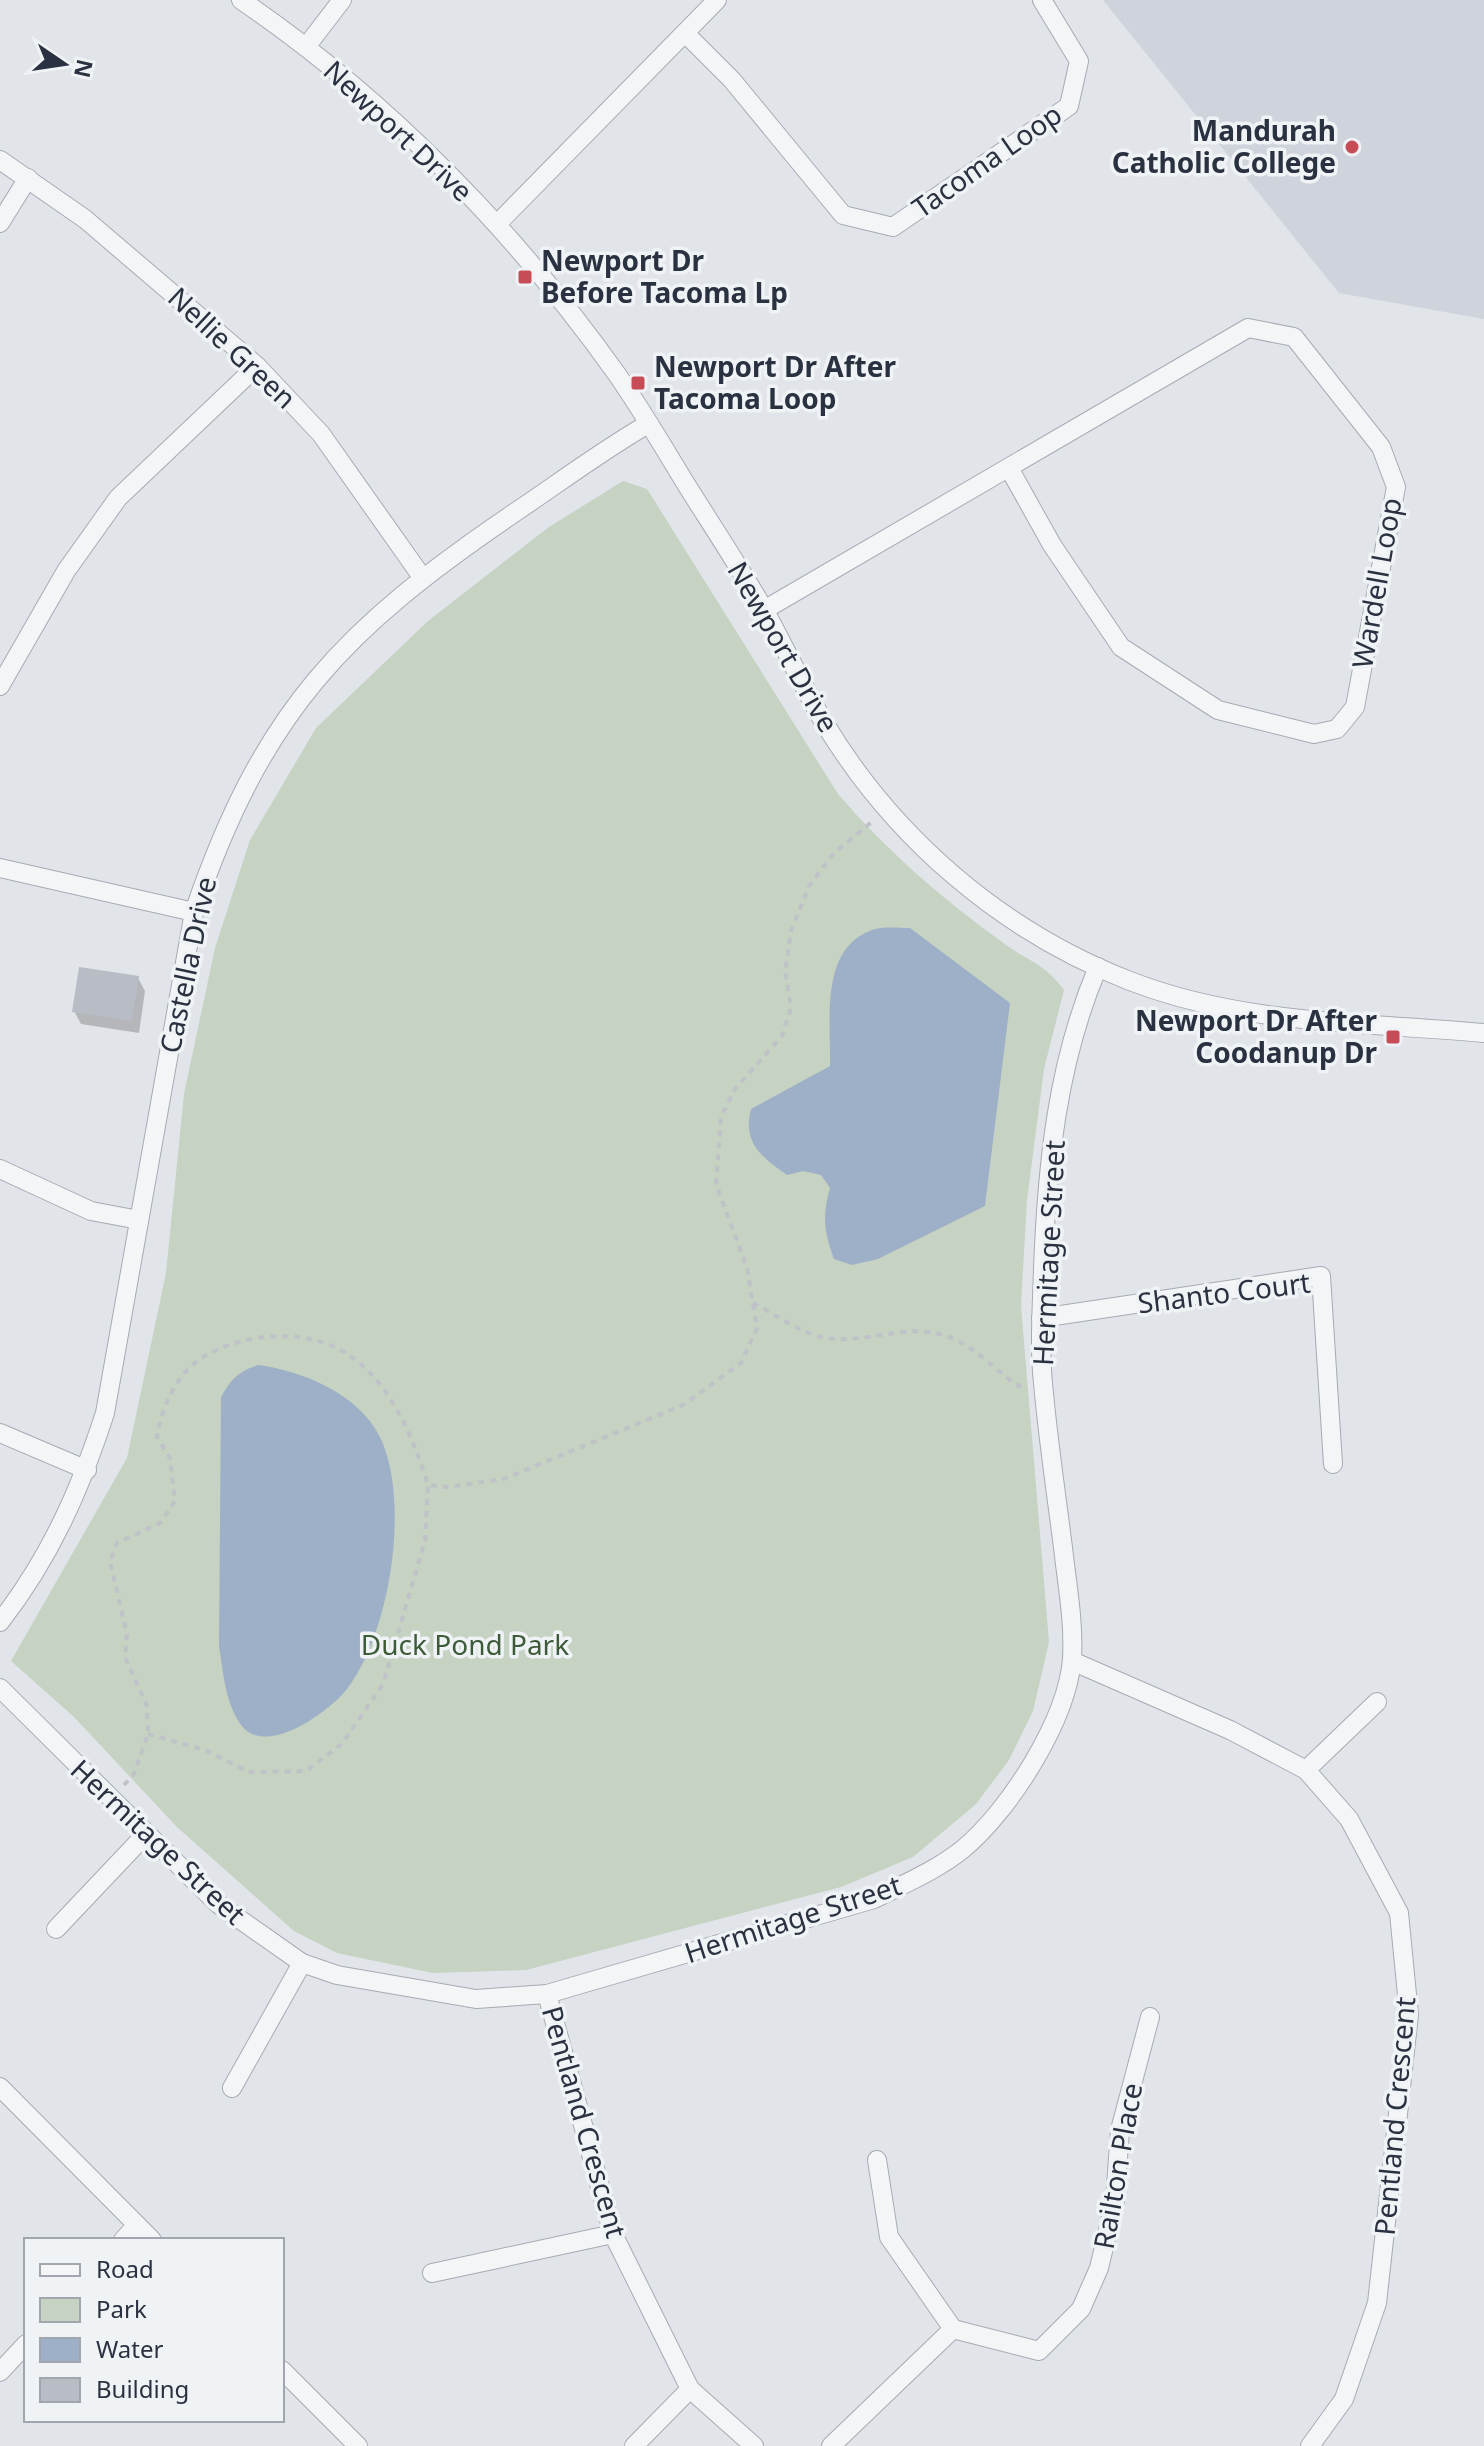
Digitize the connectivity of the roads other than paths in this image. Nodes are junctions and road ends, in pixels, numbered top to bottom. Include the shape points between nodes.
1 (241, 0) edge
2 (342, 0) edge
3 (717, 0) edge
4 (1042, 0) edge
5 (685, 33) junction
6 (306, 47) junction
7 (0, 160) edge
8 (28, 178) junction
9 (0, 223) edge
10 (497, 224) junction
11 (257, 366) junction
12 (648, 424) junction
13 (1009, 468) junction
14 (422, 577) junction
15 (764, 610) junction
16 (0, 686) edge
17 (0, 868) edge
18 (194, 912) junction
19 (1098, 967) junction
20 (1484, 1033) edge
21 (0, 1169) edge
22 (139, 1220) junction
23 (1041, 1318) junction
24 (0, 1433) edge
25 (1333, 1464) dead end
26 (87, 1470) junction
27 (0, 1622) edge
28 (1072, 1661) junction
29 (0, 1688) edge
30 (1377, 1702) dead end
31 (1306, 1770) junction
32 (146, 1834) junction
33 (56, 1929) dead end
34 (302, 1963) junction
35 (547, 1994) junction
36 (1150, 2017) dead end
37 (0, 2087) edge
38 (232, 2088) dead end
39 (877, 2160) dead end
40 (137, 2225) junction
41 (613, 2234) junction
42 (125, 2238) edge
43 (150, 2238) edge
44 (432, 2273) dead end
45 (953, 2329) junction
46 (24, 2346) edge
47 (1, 2370) edge
48 (284, 2372) edge
49 (690, 2389) junction
50 (358, 2446) edge
51 (634, 2446) edge
52 (754, 2446) edge
53 (831, 2446) edge
54 (1310, 2446) edge

1 - 6 street, Newport Drive
2 - 6 street
3 - 5 street
4 - 5 street, Tacoma Loop via 1079,61 1069,106 893,227 843,215 732,80
5 - 10 street
6 - 10 street, Newport Drive via 352,84
7 - 8 street, Nellie Green
8 - 9 street
8 - 11 street, Nellie Green via 85,219
10 - 12 street, Newport Drive via 588,335
11 - 14 street, Nellie Green via 321,434
11 - 16 street via 118,498 66,571
12 - 14 street, Castella Drive
12 - 15 street, Newport Drive
13 - 13 street, Wardell Loop via 1248,328 1294,337 1381,447 1396,487 1355,707 1337,729 1314,734 1218,710 1121,647 1052,545
13 - 15 street, Wardell Loop
14 - 18 street, Castella Drive via 359,631 289,713 236,804
15 - 19 street, Newport Drive via 822,719 896,820 998,911
17 - 18 street
18 - 22 street, Castella Drive
19 - 20 street, Newport Drive via 1160,992 1251,1014
19 - 23 street, Hermitage Street via 1076,1019 1058,1105 1046,1200
21 - 22 street via 91,1211
22 - 26 street, Castella Drive via 105,1413
23 - 25 street, Shanto Court via 1321,1276
23 - 28 street, Hermitage Street via 1042,1380
24 - 26 street
26 - 27 street, Castella Drive via 54,1543
28 - 31 street, Pentland Crescent via 1230,1730
28 - 35 street, Hermitage Street via 1059,1709 1028,1776 964,1848 919,1877 874,1899
29 - 32 street, Hermitage Street
30 - 31 street
31 - 54 street, Pentland Crescent via 1349,1819 1399,1913 1409,2015 1377,2303 1344,2399
32 - 33 street
32 - 34 street, Hermitage Street via 218,1904
34 - 35 street, Hermitage Street via 337,1975 464,1997
34 - 38 street
35 - 41 street, Pentland Crescent
36 - 45 street, Railton Place via 1120,2130 1108,2238 1081,2309 1039,2351
37 - 40 street
39 - 45 street via 889,2237
40 - 42 street
40 - 43 street
41 - 44 street
41 - 49 street, Pentland Crescent
45 - 53 street
46 - 47 street
48 - 50 street
49 - 51 street
49 - 52 street, Pentland Crescent

